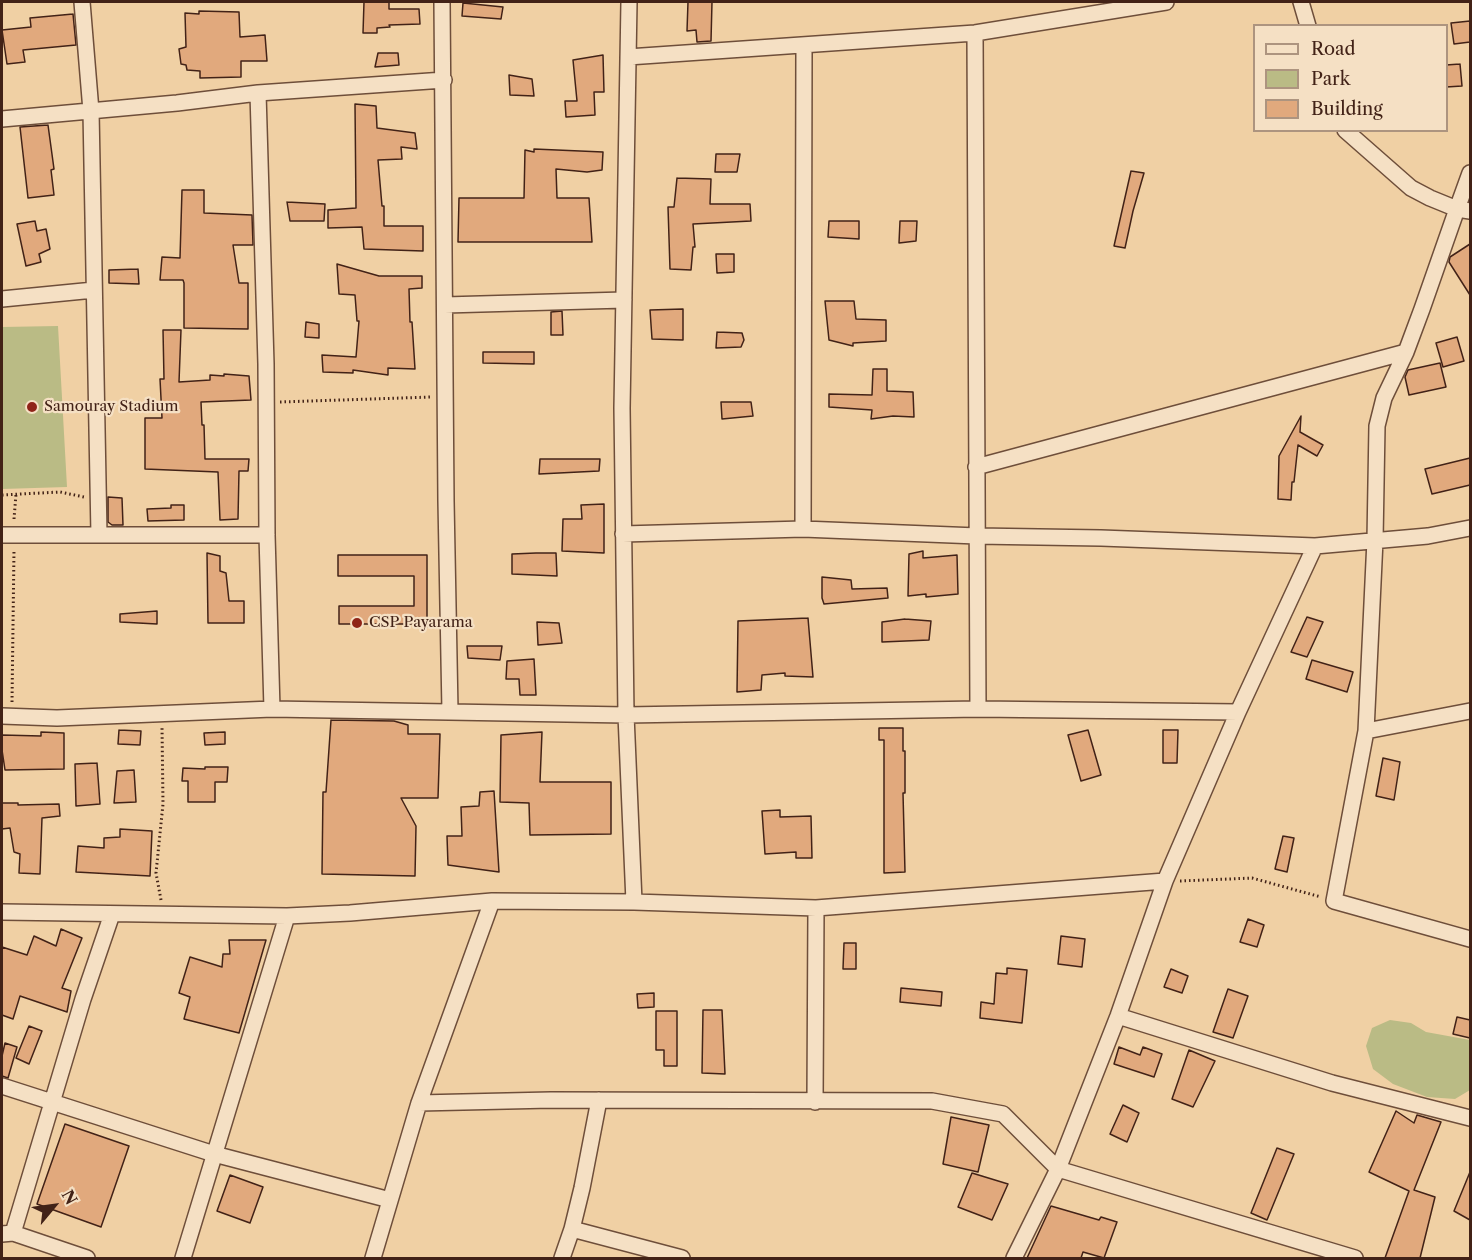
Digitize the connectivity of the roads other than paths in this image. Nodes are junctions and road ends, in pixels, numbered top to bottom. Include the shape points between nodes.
1 (82, 2) edge
2 (442, 2) edge
3 (628, 2) edge
4 (1166, 2) edge
5 (1301, 2) edge
6 (1307, 24) edge
7 (975, 33) junction
8 (804, 45) junction
9 (628, 57) junction
10 (444, 80) junction
11 (258, 93) junction
12 (91, 111) junction
13 (2, 119) edge
14 (1347, 132) edge
15 (1470, 173) edge
16 (1464, 210) edge
17 (94, 290) junction
18 (2, 299) edge
19 (624, 300) junction
20 (445, 305) junction
21 (1406, 352) junction
22 (976, 467) junction
23 (1470, 528) edge
24 (803, 529) junction
25 (623, 534) junction
26 (8, 535) edge
27 (267, 535) junction
28 (99, 536) junction
29 (976, 536) junction
30 (1375, 540) junction
31 (1315, 546) junction
32 (272, 709) junction
33 (978, 709) junction
34 (450, 711) junction
35 (1470, 711) edge
36 (1238, 712) junction
37 (626, 715) junction
38 (6, 716) edge
39 (1366, 731) junction
40 (1165, 881) junction
41 (492, 901) junction
42 (634, 902) junction
43 (816, 908) junction
44 (2, 912) edge
45 (112, 914) junction
46 (287, 916) junction
47 (1470, 939) edge
48 (1118, 1016) junction
49 (2, 1086) edge
50 (599, 1100) junction
51 (815, 1102) junction
52 (54, 1103) junction
53 (419, 1103) junction
54 (1470, 1118) edge
55 (214, 1154) junction
56 (1058, 1169) junction
57 (390, 1200) junction
58 (572, 1229) junction
59 (7, 1233) edge
60 (87, 1258) edge
61 (183, 1258) edge
62 (373, 1258) edge
63 (562, 1258) edge
64 (682, 1258) edge
65 (1014, 1258) edge
66 (1355, 1258) edge

1 - 12 street
2 - 10 street
3 - 9 street
4 - 7 street
5 - 6 street
7 - 8 street
7 - 22 street
8 - 9 street
8 - 24 street
9 - 19 street
10 - 11 street
10 - 20 street
11 - 12 street
11 - 27 street
12 - 13 street
12 - 17 street
14 - 16 street via 1412,188
15 - 16 street
16 - 21 street
17 - 18 street
17 - 28 street
19 - 20 street
19 - 25 street
20 - 34 street
21 - 22 street
21 - 30 street via 1384,398 1377,426
22 - 29 street
23 - 30 street
24 - 25 street
24 - 29 street
25 - 37 street
26 - 28 street
27 - 28 street
27 - 32 street
29 - 31 street
29 - 33 street
30 - 31 street
30 - 39 street
31 - 36 street
32 - 34 street
32 - 38 street via 57,718
33 - 36 street
33 - 37 street
34 - 37 street
35 - 39 street
36 - 40 street
37 - 42 street
39 - 47 street via 1334,901
40 - 43 street
40 - 48 street
41 - 42 street
41 - 46 street
41 - 53 street
42 - 43 street
43 - 51 street
44 - 45 street
45 - 46 street
45 - 52 street
46 - 55 street
48 - 54 street via 1332,1083
48 - 56 street
49 - 52 street
50 - 51 street
50 - 53 street
50 - 58 street
51 - 56 street via 932,1101 1003,1114
52 - 55 street
52 - 59 street
53 - 57 street
55 - 57 street
55 - 61 street
56 - 65 street
56 - 66 street
57 - 62 street
58 - 63 street
58 - 64 street
59 - 60 street

